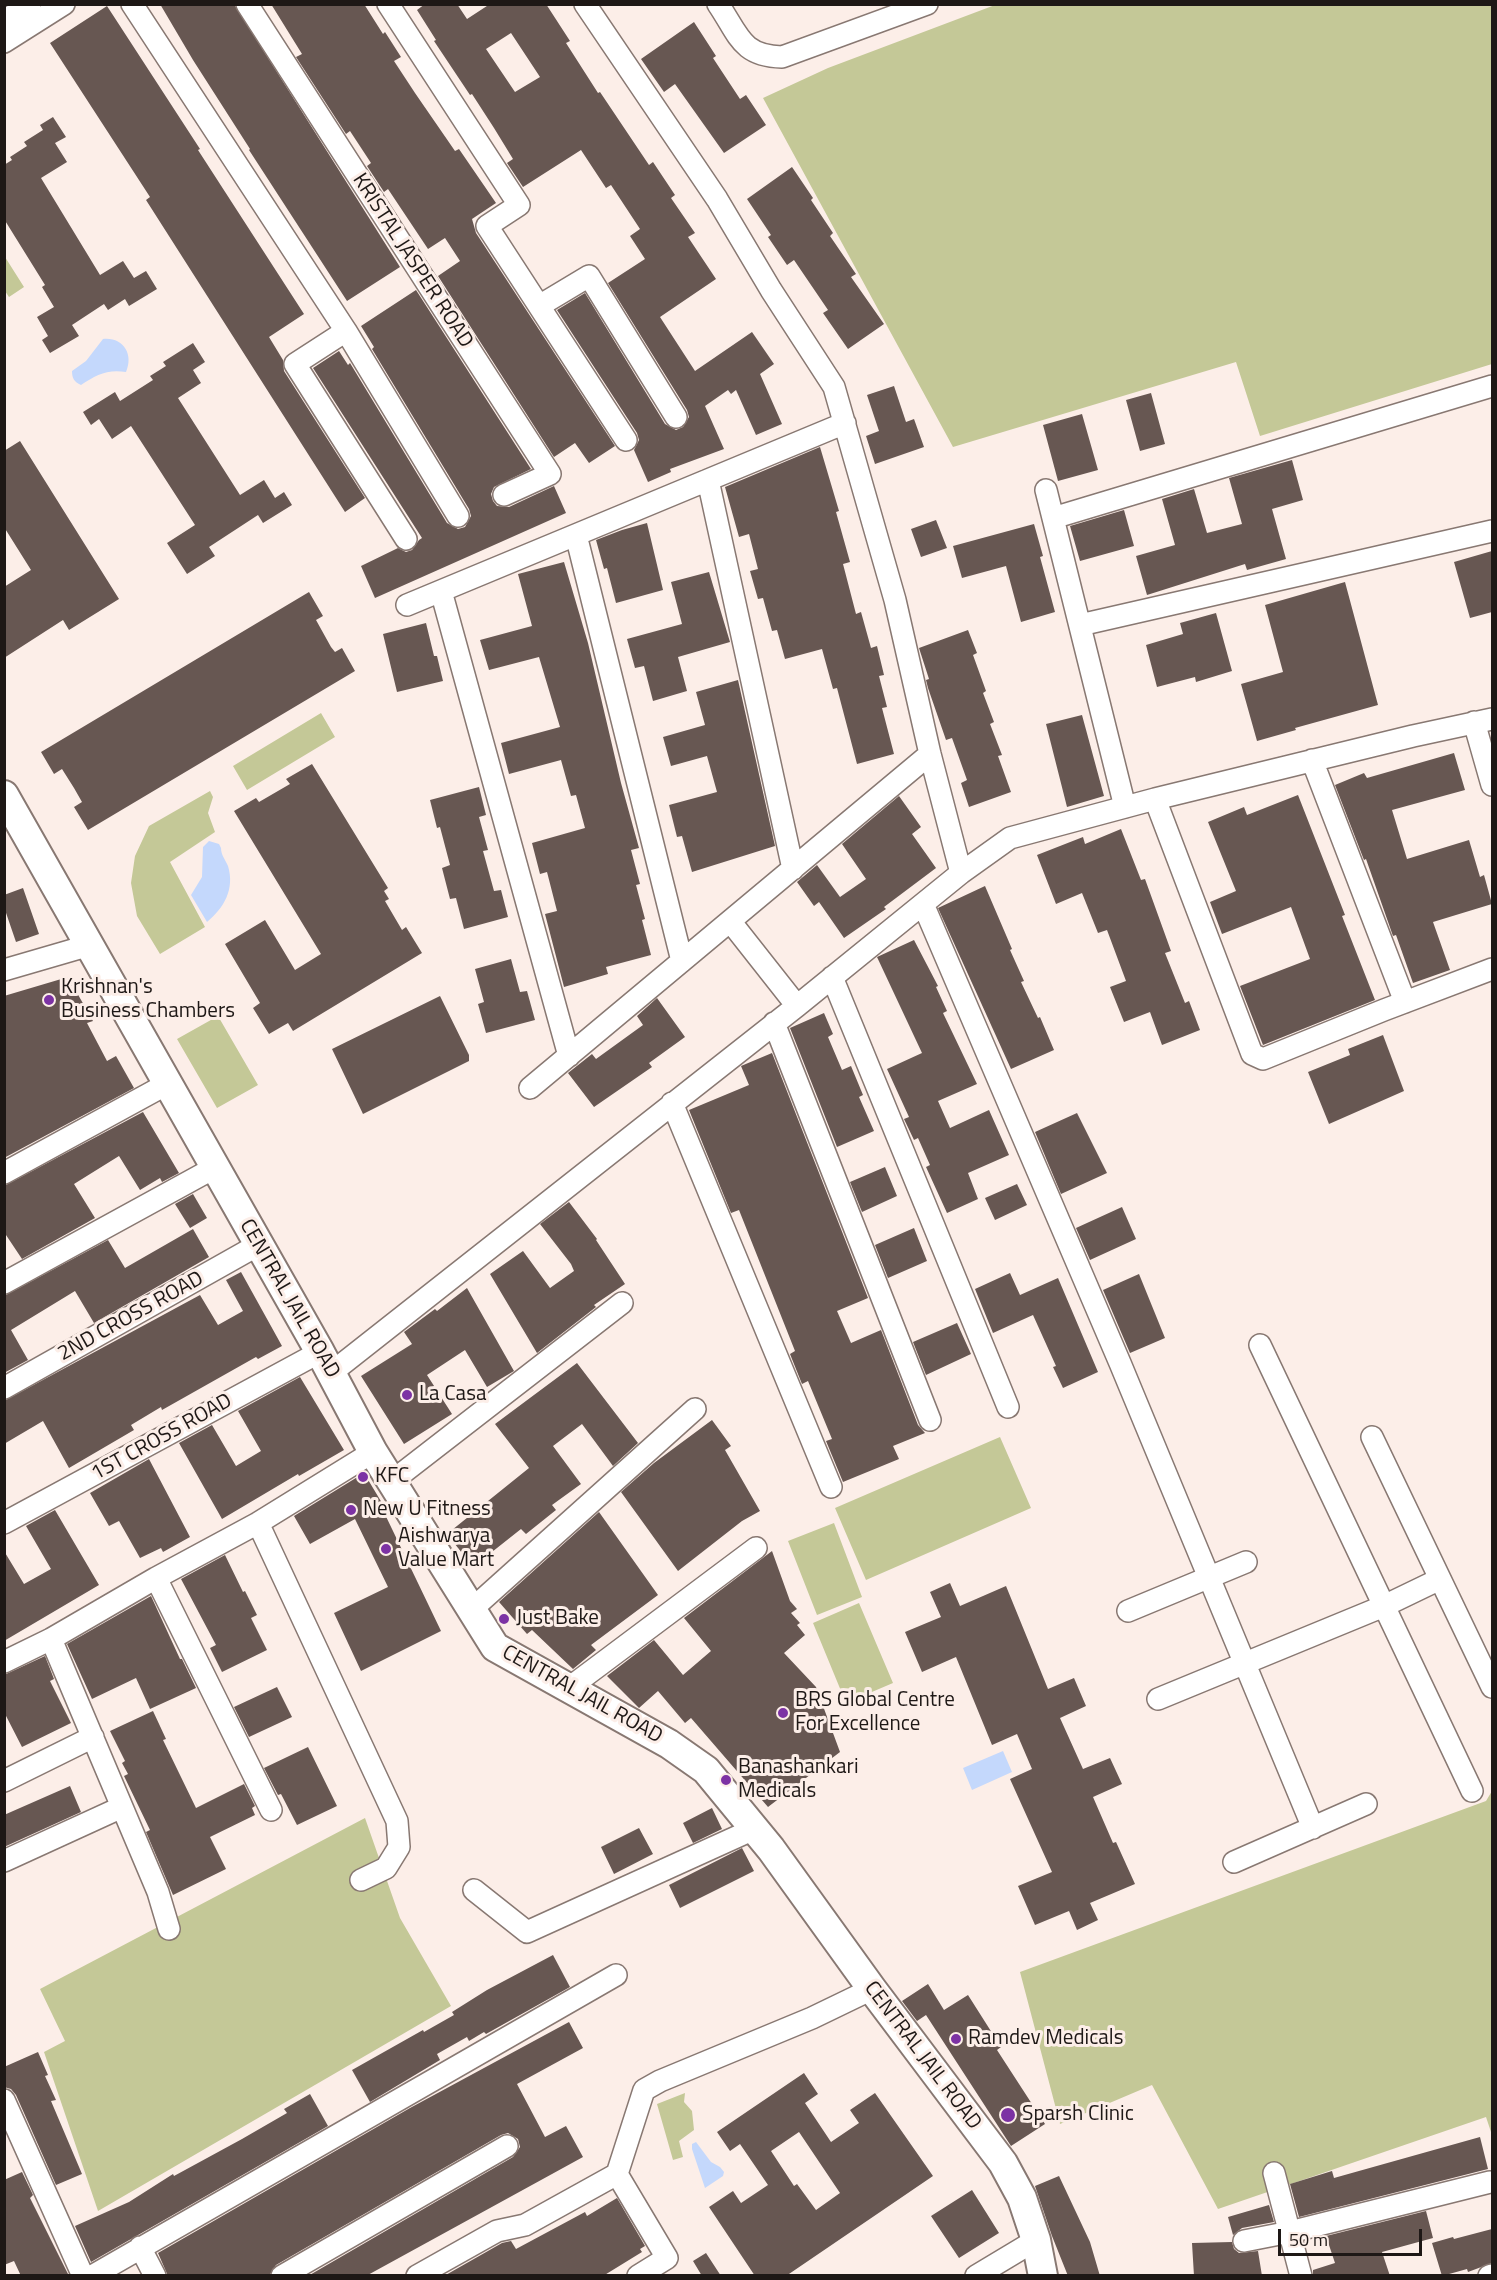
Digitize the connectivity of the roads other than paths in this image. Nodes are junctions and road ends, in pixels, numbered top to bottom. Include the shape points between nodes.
1 (30, 4) edge
2 (64, 4) edge
3 (132, 4) edge
4 (247, 4) edge
5 (388, 4) edge
6 (585, 4) edge
7 (718, 4) edge
8 (927, 4) edge
9 (4, 21) edge
10 (4, 42) edge
11 (539, 306) junction
12 (346, 331) junction
13 (1492, 386) edge
14 (676, 417) dead end
15 (845, 423) junction
16 (626, 440) dead end
17 (708, 480) junction
18 (1046, 490) dead end
19 (504, 495) dead end
20 (458, 516) dead end
21 (1053, 518) junction
22 (1492, 531) edge
23 (576, 535) junction
24 (406, 540) dead end
25 (441, 591) junction
26 (406, 606) dead end
27 (1080, 625) junction
28 (1483, 721) edge
29 (930, 754) junction
30 (1312, 760) junction
31 (1492, 784) edge
32 (4, 795) edge
33 (1155, 799) junction
34 (1125, 807) junction
35 (793, 869) junction
36 (961, 873) junction
37 (923, 904) junction
38 (730, 921) junction
39 (90, 945) junction
40 (682, 961) junction
41 (1492, 969) edge
42 (4, 970) edge
43 (832, 977) junction
44 (1405, 1002) junction
45 (797, 1006) junction
46 (774, 1023) junction
47 (569, 1056) junction
48 (167, 1084) junction
49 (530, 1088) dead end
50 (672, 1103) junction
51 (214, 1168) junction
52 (4, 1173) edge
53 (258, 1245) junction
54 (4, 1283) edge
55 (622, 1303) dead end
56 (1260, 1345) dead end
57 (325, 1362) junction
58 (4, 1388) edge
59 (1008, 1407) dead end
60 (694, 1409) dead end
61 (930, 1420) dead end
62 (1372, 1437) dead end
63 (373, 1452) junction
64 (391, 1482) junction
65 (831, 1487) dead end
66 (258, 1522) junction
67 (4, 1523) edge
68 (756, 1548) dead end
69 (1246, 1562) dead end
70 (1209, 1576) junction
71 (156, 1578) junction
72 (1440, 1579) junction
73 (1384, 1606) junction
74 (471, 1610) junction
75 (1128, 1611) dead end
76 (51, 1639) junction
77 (4, 1662) edge
78 (1245, 1663) junction
79 (1492, 1687) edge
80 (569, 1689) junction
81 (1158, 1700) dead end
82 (93, 1737) junction
83 (4, 1781) edge
84 (1472, 1791) dead end
85 (1366, 1804) dead end
86 (122, 1807) junction
87 (271, 1810) dead end
88 (754, 1828) junction
89 (1313, 1828) junction
90 (4, 1862) edge
91 (1234, 1862) dead end
92 (361, 1880) dead end
93 (474, 1890) dead end
94 (169, 1929) dead end
95 (615, 1975) dead end
96 (872, 1989) junction
97 (4, 2100) edge
98 (507, 2146) dead end
99 (1274, 2173) dead end
100 (617, 2174) junction
101 (1490, 2182) dead end
102 (1290, 2232) junction
103 (1036, 2240) junction
104 (1244, 2241) dead end
105 (140, 2247) junction
106 (83, 2276) edge
107 (92, 2276) edge
108 (155, 2276) edge
109 (282, 2276) edge
110 (417, 2276) edge
111 (638, 2276) edge
112 (976, 2276) edge
113 (1043, 2276) edge
114 (1301, 2276) edge

1 - 9 street
2 - 10 street
3 - 12 street
4 - 19 street, KRISTAL JASPER ROAD via 550,474
5 - 11 street via 519,205 487,226
6 - 15 street via 717,199 834,387
7 - 8 street via 747,49 764,56 782,57
11 - 14 street via 589,276
11 - 16 street
12 - 20 street
12 - 24 street via 295,364
13 - 21 street
15 - 17 street
15 - 29 street via 895,600
17 - 23 street
17 - 35 street
18 - 21 street
21 - 27 street
22 - 27 street
23 - 25 street
23 - 40 street
25 - 26 street
25 - 47 street
27 - 34 street
28 - 30 street, 1ST CROSS ROAD
28 - 31 street
29 - 35 street
29 - 36 street
30 - 33 street, 1ST CROSS ROAD
30 - 44 street
32 - 39 main road, CENTRAL JAIL ROAD
33 - 34 street, 1ST CROSS ROAD
33 - 44 street via 1252,1054 1263,1059
34 - 36 street, 1ST CROSS ROAD via 1010,838
35 - 38 street
36 - 37 street, 1ST CROSS ROAD
37 - 43 street, 1ST CROSS ROAD
37 - 70 street
38 - 40 street
38 - 45 street
39 - 42 street
39 - 48 main road, CENTRAL JAIL ROAD
40 - 47 street
41 - 44 street
43 - 45 street, 1ST CROSS ROAD
43 - 59 street
45 - 46 street, 1ST CROSS ROAD
46 - 50 street, 1ST CROSS ROAD
46 - 61 street
47 - 49 street
48 - 51 main road, CENTRAL JAIL ROAD
48 - 52 street
50 - 57 street, 1ST CROSS ROAD
50 - 65 street
51 - 53 main road, CENTRAL JAIL ROAD
51 - 54 street
53 - 57 main road, CENTRAL JAIL ROAD
53 - 58 street, 2ND CROSS ROAD
55 - 64 street
56 - 73 street
57 - 63 main road, CENTRAL JAIL ROAD
57 - 67 street, 1ST CROSS ROAD
60 - 74 street
62 - 72 street
63 - 64 main road, CENTRAL JAIL ROAD
63 - 66 street
64 - 74 main road, CENTRAL JAIL ROAD
66 - 71 street
66 - 92 street via 397,1821 399,1847 386,1868
68 - 80 street
69 - 70 street
70 - 75 street
70 - 78 street
71 - 76 street
71 - 87 street
72 - 73 street
72 - 79 street
73 - 78 street
73 - 84 street
74 - 80 main road, CENTRAL JAIL ROAD via 495,1647
76 - 77 street
76 - 82 street
78 - 81 street
78 - 89 street
80 - 88 main road, CENTRAL JAIL ROAD via 669,1744 706,1770
82 - 83 street
82 - 86 street
85 - 89 street
86 - 90 street
86 - 94 street via 158,1892
88 - 93 street via 527,1932
88 - 96 main road, CENTRAL JAIL ROAD
89 - 91 street
95 - 105 street
96 - 100 street via 644,2090
96 - 103 main road, CENTRAL JAIL ROAD via 1003,2163 1022,2198
97 - 106 street
98 - 109 street
99 - 102 street
100 - 110 street via 525,2225 496,2231
100 - 111 street via 667,2258
101 - 102 street
102 - 104 street
102 - 114 street
103 - 112 street
103 - 113 main road, CENTRAL JAIL ROAD
105 - 107 street
105 - 108 street

